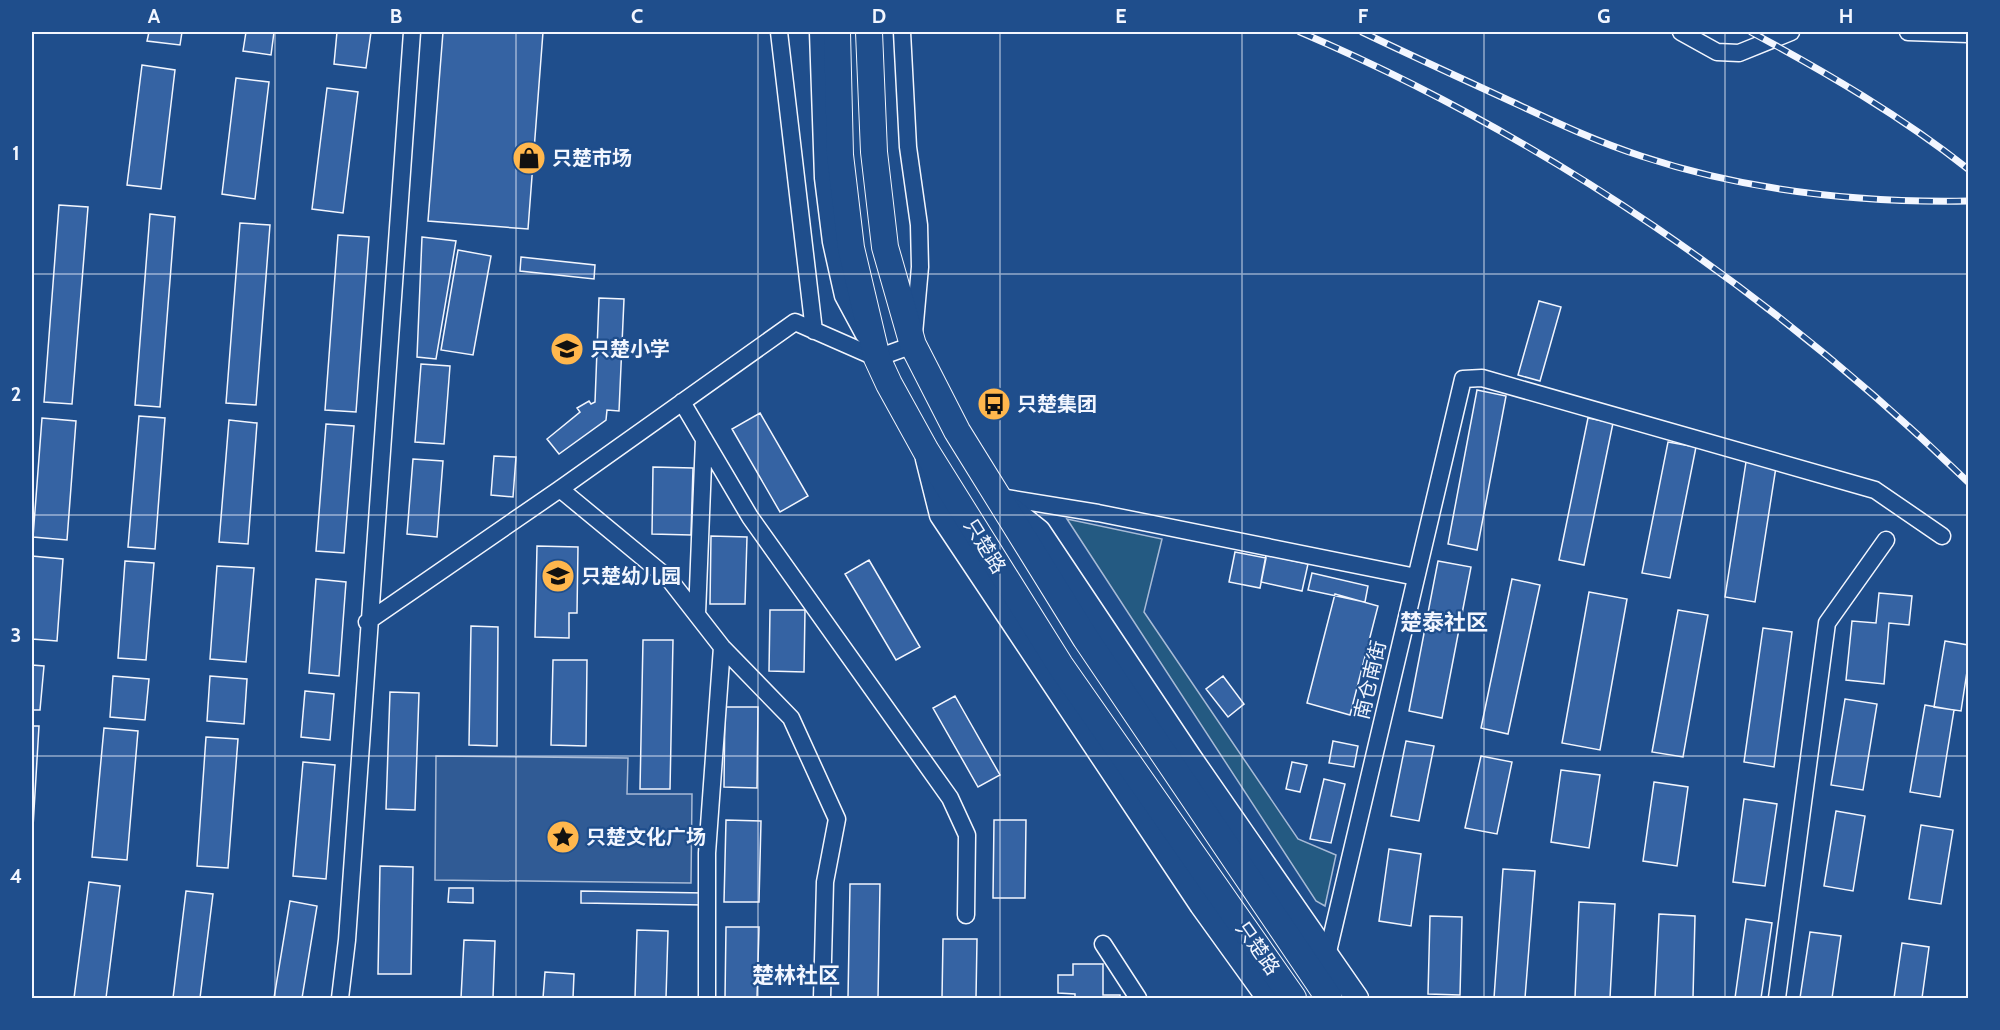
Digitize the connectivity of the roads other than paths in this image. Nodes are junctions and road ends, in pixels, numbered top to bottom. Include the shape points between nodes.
1 (412, 32) edge
2 (779, 32) edge
3 (818, 32) edge
4 (837, 32) edge
5 (869, 32) edge
6 (902, 32) edge
7 (1682, 32) edge
8 (1791, 32) edge
9 (1908, 32) edge
10 (1968, 34) edge
11 (814, 331) junction
12 (913, 345) junction
13 (877, 358) junction
14 (682, 402) junction
15 (704, 439) junction
16 (926, 451) junction
17 (560, 489) junction
18 (996, 496) junction
19 (1942, 536) dead end
20 (1886, 540) dead end
21 (1416, 577) junction
22 (697, 614) junction
23 (367, 622) junction
24 (722, 647) junction
25 (966, 915) dead end
26 (1102, 944) dead end
27 (1327, 956) junction
28 (340, 999) edge
29 (707, 999) edge
30 (822, 999) edge
31 (1138, 999) edge
32 (1268, 999) edge
33 (1293, 999) edge
34 (1329, 999) edge
35 (1357, 999) edge
36 (1777, 999) edge

1 - 23 street
2 - 11 street
3 - 13 street via 823,178 831,242 843,296
4 - 13 highway, 只楚路 via 840,155 850,237
5 - 12 highway, 只楚路 via 874,152 885,247
6 - 12 street via 908,147 919,225 920,267
7 - 8 street via 1717,52 1739,53
9 - 10 street
11 - 13 street
11 - 14 street via 795,322
12 - 13 street
12 - 18 highway, 只楚路
13 - 16 highway, 只楚路
14 - 15 street
14 - 17 street
15 - 22 street
15 - 25 street via 750,517 950,798 967,836
16 - 32 main road via 941,515 1194,895
16 - 33 highway, 只楚路 via 1060,665
17 - 22 street via 669,579
17 - 23 street
18 - 21 street
18 - 27 main road via 1039,531
18 - 34 highway, 只楚路 via 1086,639
19 - 21 street, 南仓南街 via 1875,490 1482,378 1463,380
20 - 36 street via 1827,623
21 - 27 street, 南仓南街
22 - 24 street
23 - 28 street
24 - 29 street via 707,853
24 - 30 street via 791,718 837,819 825,882
26 - 31 street
27 - 35 main road

